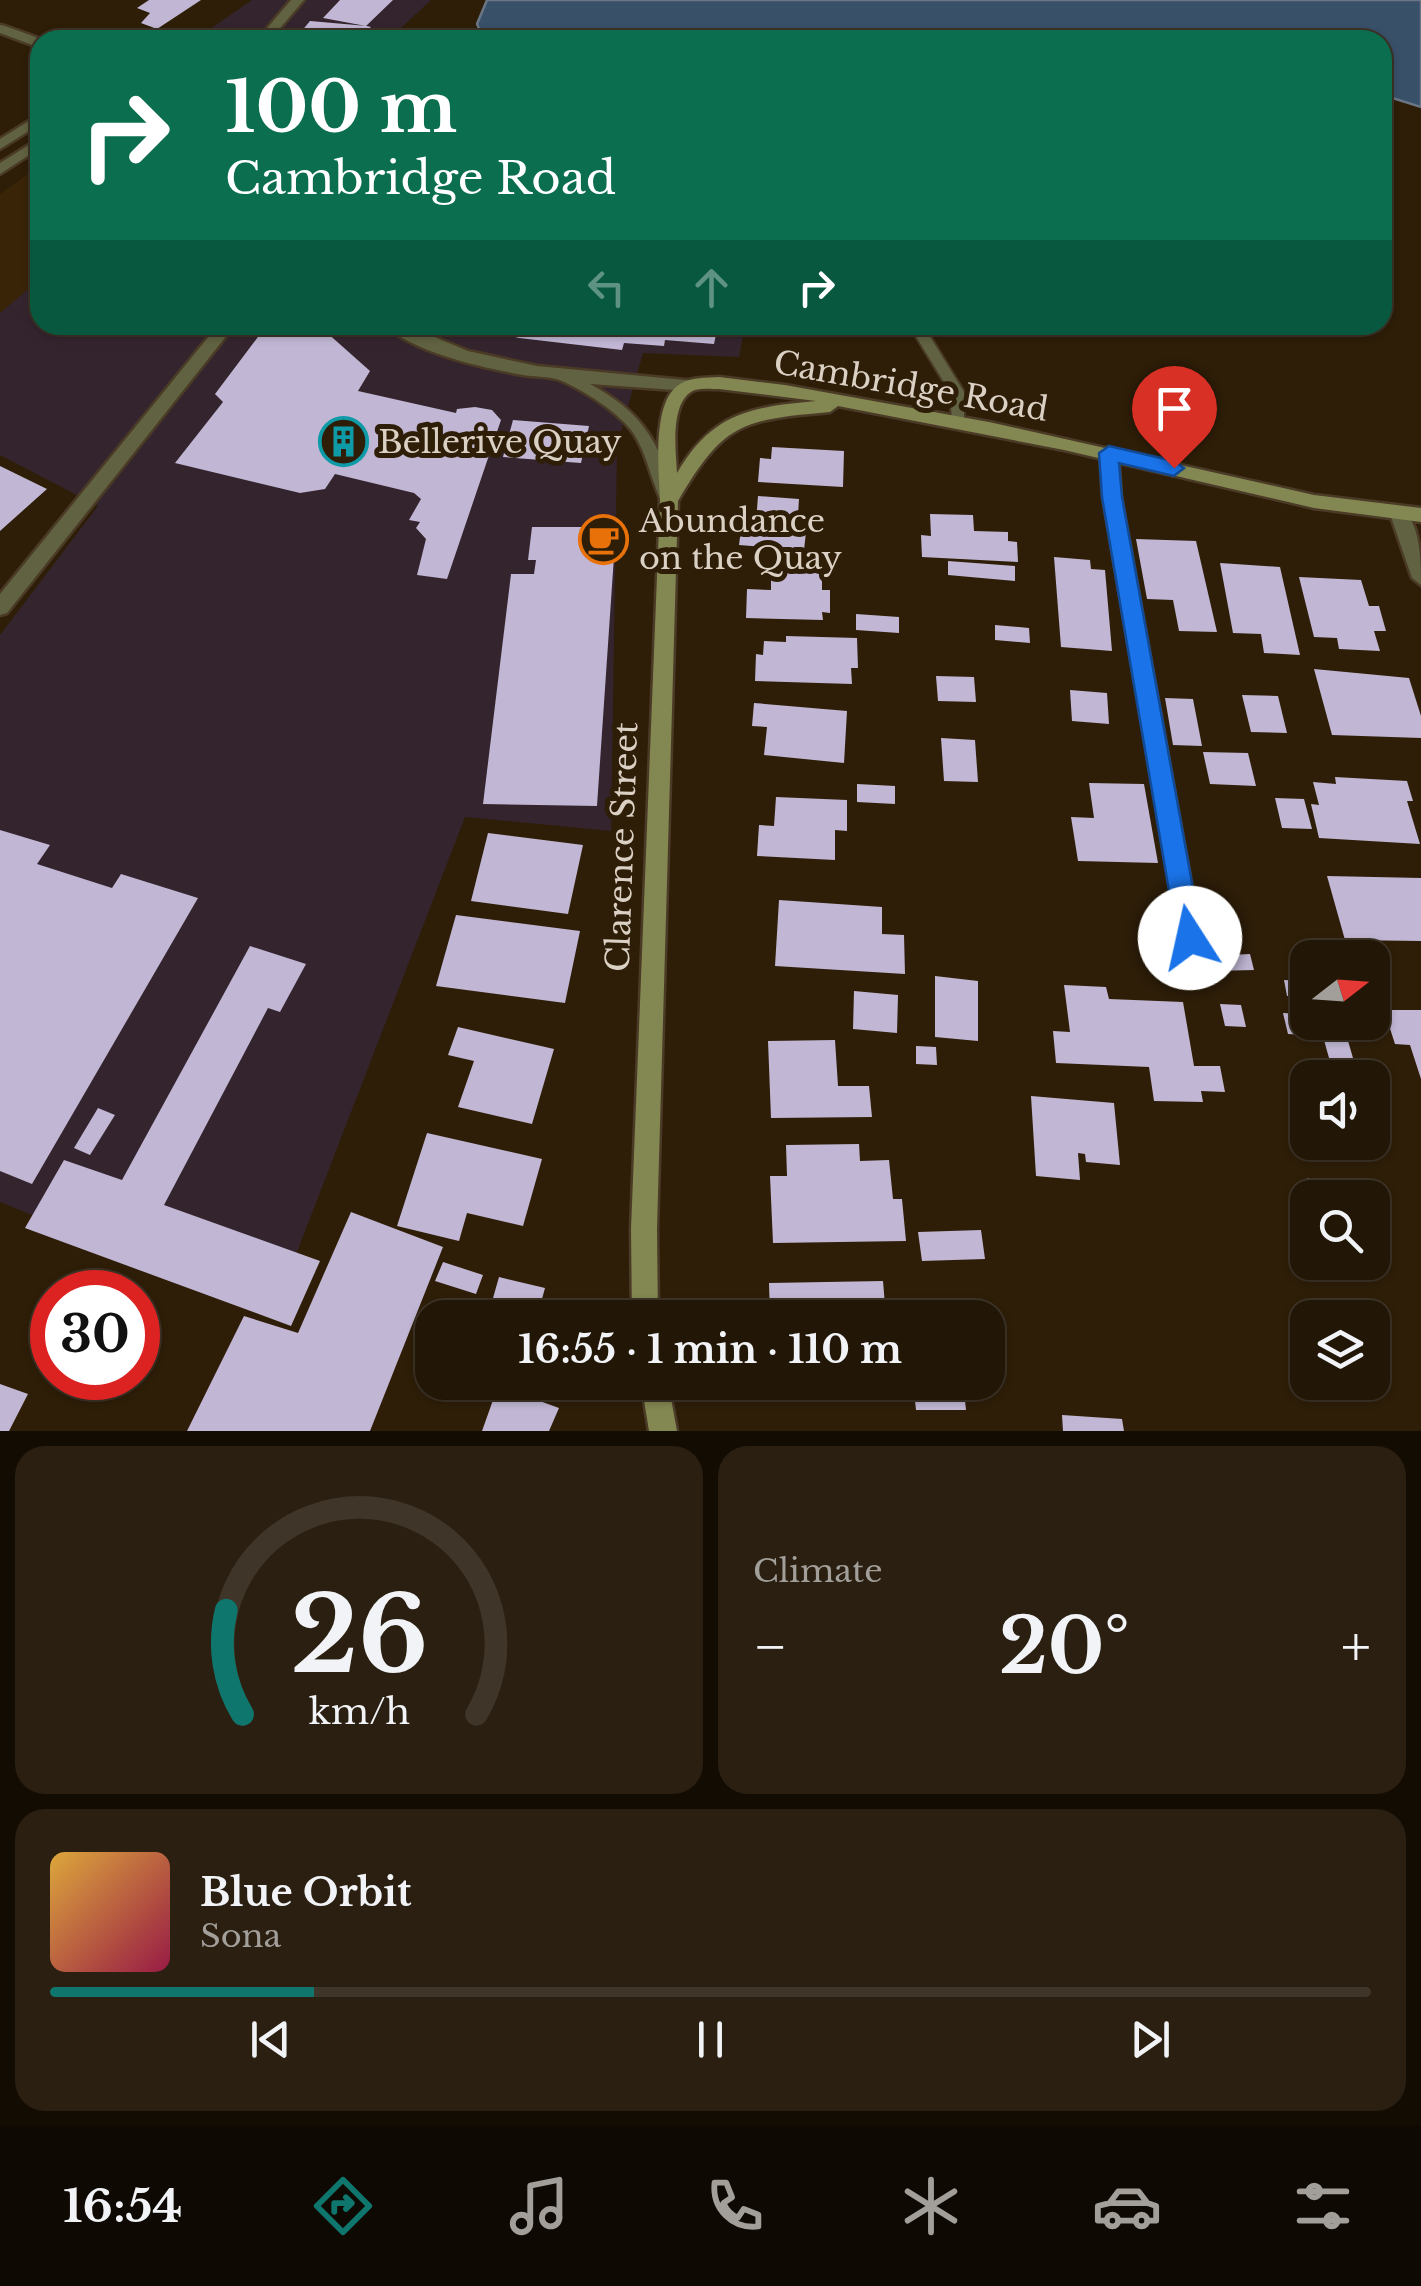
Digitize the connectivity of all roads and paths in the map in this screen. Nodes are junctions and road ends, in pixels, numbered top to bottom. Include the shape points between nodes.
1 (298, 0) edge
2 (0, 29) edge
3 (272, 30) edge
4 (30, 40) edge
5 (30, 125) edge
6 (0, 145) edge
7 (30, 149) edge
8 (0, 170) edge
9 (219, 335) edge
10 (412, 335) edge
11 (922, 335) edge
12 (564, 376) junction
13 (689, 386) junction
14 (856, 403) junction
15 (959, 422) junction
16 (1109, 453) junction
17 (669, 501) junction
18 (1399, 514) junction
19 (1421, 516) edge
20 (1421, 578) edge
21 (0, 608) edge
22 (1190, 938) dead end
23 (646, 1300) edge
24 (657, 1400) edge
25 (663, 1431) edge

1 - 3 street
2 - 4 street
5 - 6 street
7 - 8 street
9 - 21 street
10 - 12 street, Cambridge Road via 454,356
11 - 15 lane via 957,392
12 - 13 street, Cambridge Road
12 - 17 street via 632,418
13 - 14 main road, Cambridge Road
13 - 17 main road, Clarence Street via 676,398 668,430
14 - 15 main road, Cambridge Road
14 - 17 main road via 770,412 728,424 706,440
15 - 16 main road, Cambridge Road
16 - 18 main road, Cambridge Road
16 - 22 street
17 - 23 main road, Clarence Street
18 - 19 main road, Cambridge Road
18 - 20 street
24 - 25 main road

